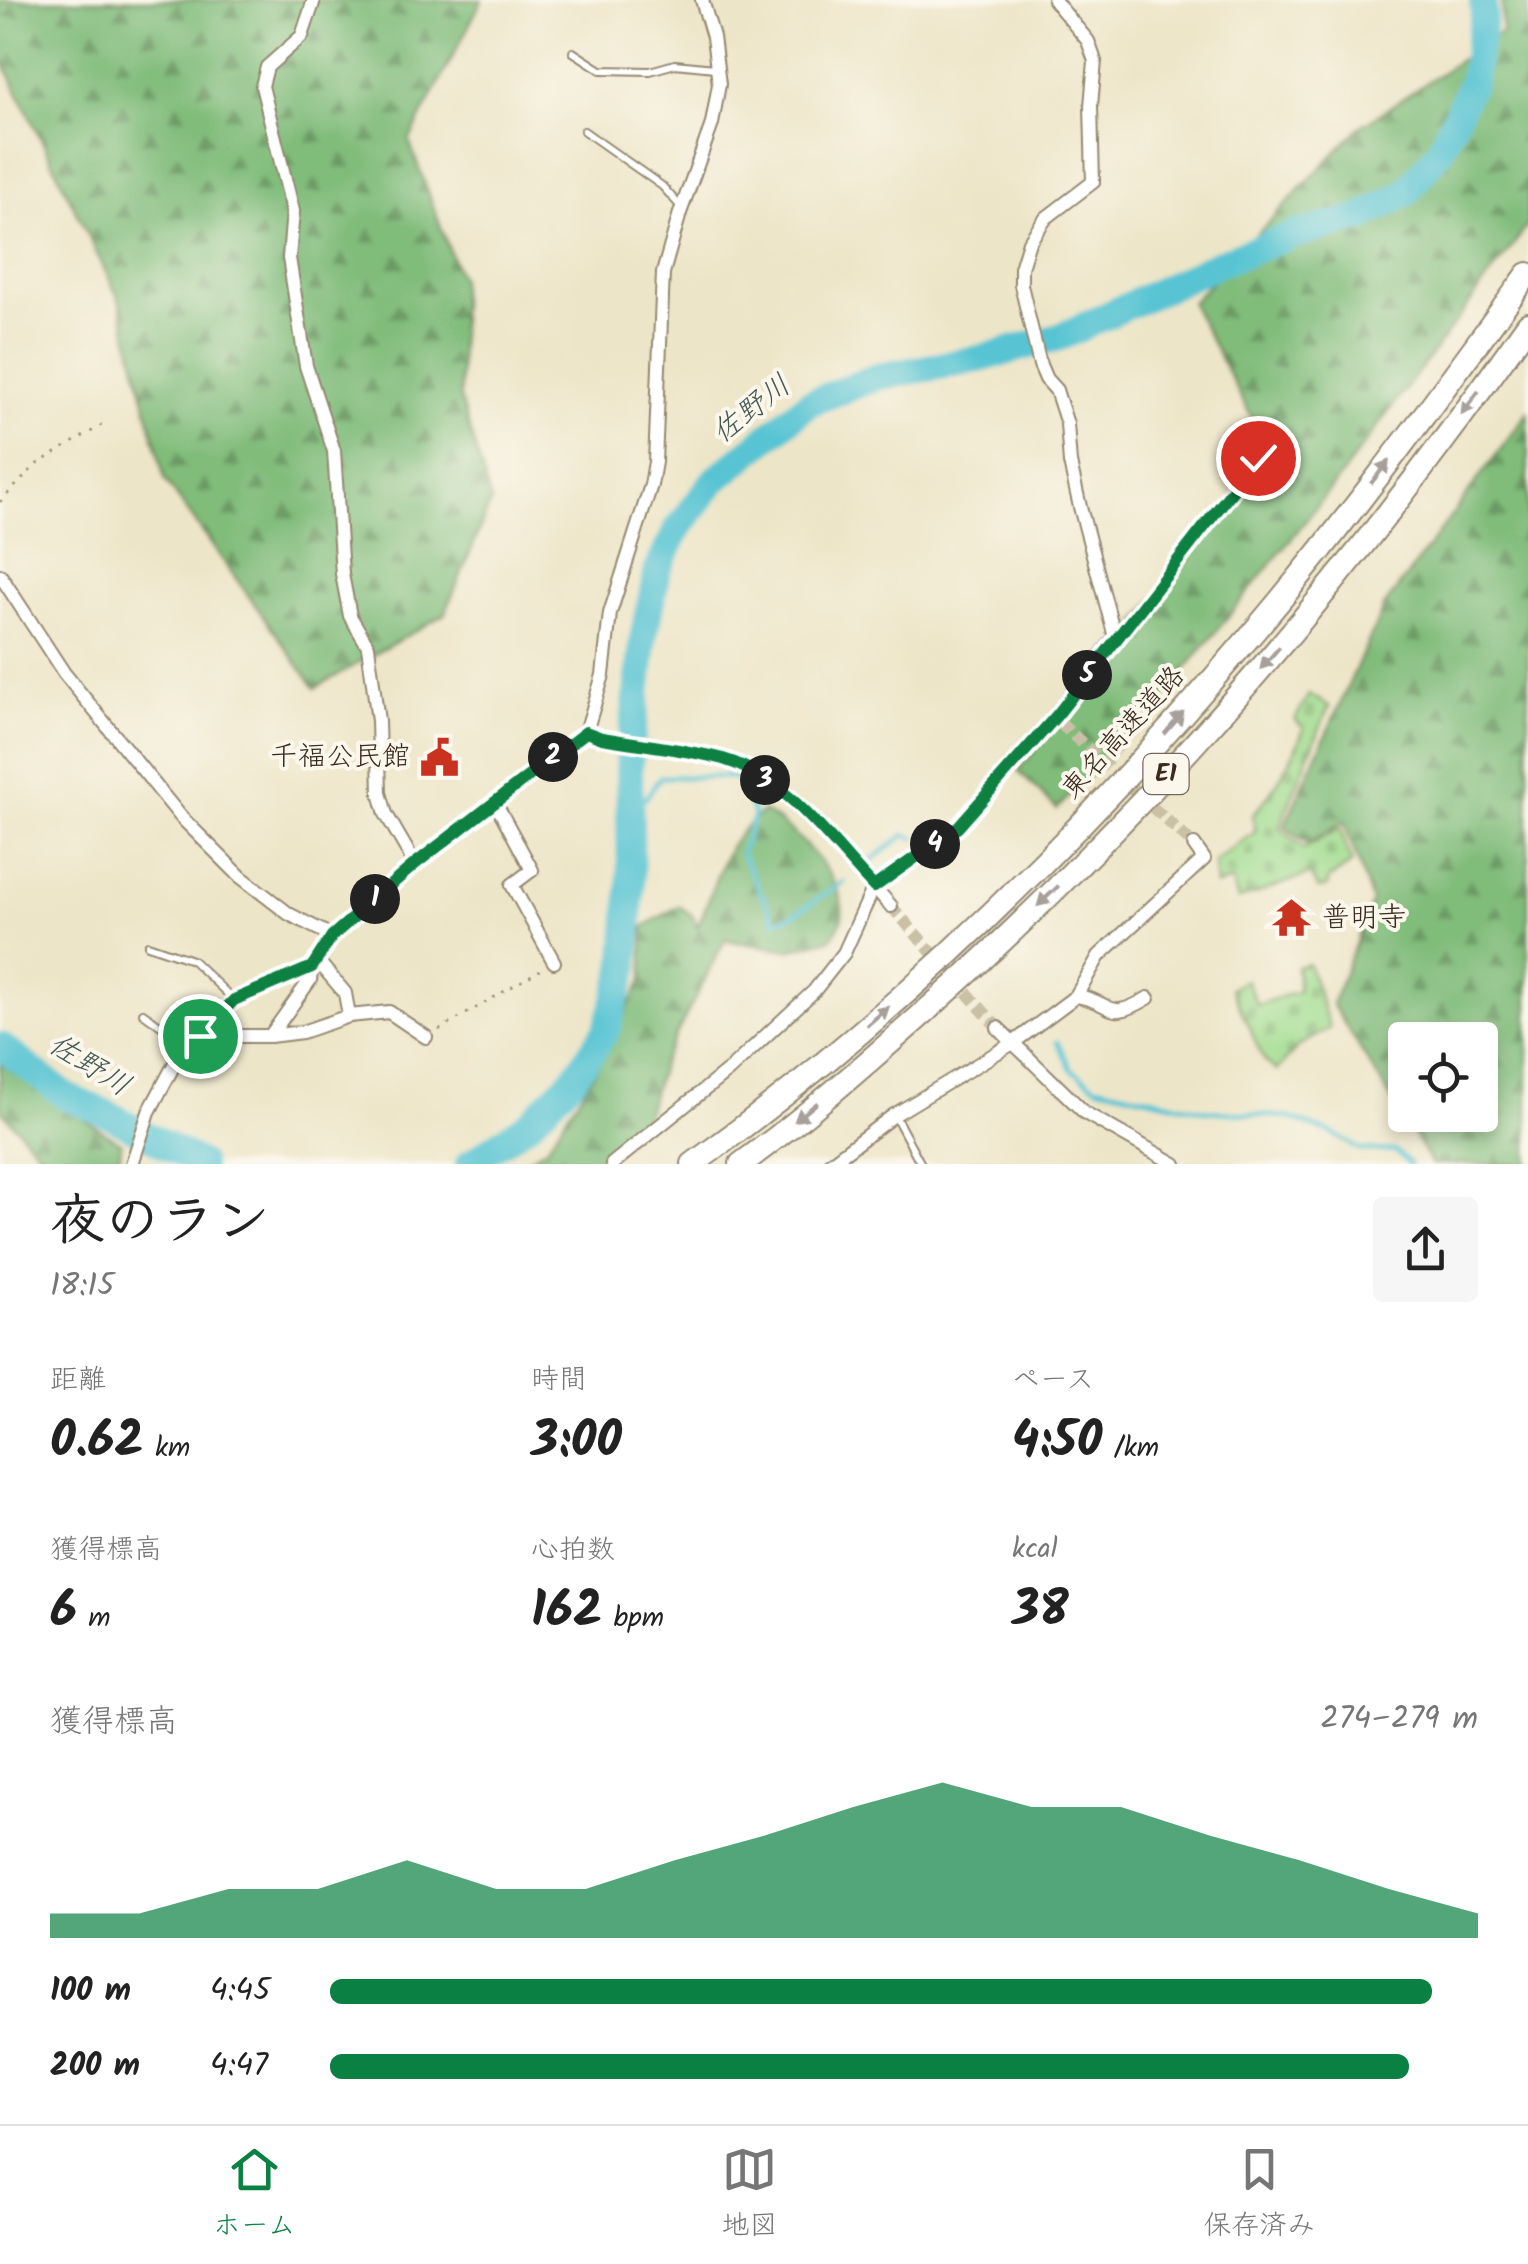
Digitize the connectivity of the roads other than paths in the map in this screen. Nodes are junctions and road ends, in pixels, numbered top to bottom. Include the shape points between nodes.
1 (314, 0) edge
2 (702, 0) edge
3 (1054, 0) edge
4 (572, 52) dead end
5 (716, 68) junction
6 (584, 132) dead end
7 (682, 208) junction
8 (1528, 274) edge
9 (1528, 324) edge
10 (0, 574) edge
11 (586, 732) junction
12 (495, 802) junction
13 (1194, 845) dead end
14 (415, 864) junction
15 (874, 887) junction
16 (891, 906) tunnel mouth
17 (332, 936) junction
18 (148, 944) dead end
19 (554, 962) road end
20 (314, 964) junction
21 (1076, 996) junction
22 (1148, 998) dead end
23 (234, 1000) junction
24 (143, 1013) dead end
25 (349, 1016) junction
26 (998, 1028) tunnel mouth
27 (200, 1036) junction
28 (270, 1036) junction
29 (426, 1037) road end
30 (1012, 1043) junction
31 (190, 1048) junction
32 (894, 1115) junction
33 (132, 1164) edge
34 (612, 1164) edge
35 (693, 1164) edge
36 (741, 1164) edge
37 (828, 1164) edge
38 (920, 1164) edge
39 (1174, 1164) edge

1 - 14 street via 302,36 267,67 262,86 292,211 289,258 306,366 334,450 342,574 350,616 368,646 380,793
2 - 5 street
3 - 15 street via 1095,61 1093,182 1046,218 1029,242 1021,286 1040,366 1067,424 1070,463 1115,637 1059,718 958,827
4 - 5 lane via 601,70
5 - 7 street via 712,124
6 - 7 lane via 662,186
7 - 11 street via 663,273 651,485 610,613 603,675
35 -> 8 highway, 東名高速道路 / E1 via 839,1050 1061,846 1234,656
9 -> 36 highway, 東名高速道路 / E1 via 1350,562 1186,753 981,962
10 - 17 street via 64,673 181,817 241,877 288,914
11 - 12 street
11 - 15 street via 723,760 776,786
12 - 14 street
12 - 19 street via 532,870 512,885
13 - 21 street via 1204,859 1099,956
14 - 17 street
15 - 16 street
15 - 34 street via 844,953 814,991
17 - 20 street
18 - 23 lane via 192,960
20 - 23 street
20 - 25 street via 344,993
20 - 28 street
21 - 22 street via 1118,1012
21 - 30 street
23 - 27 street
24 - 31 lane
25 - 28 street
25 - 29 street via 389,1012
26 - 30 street
27 - 28 street
27 - 31 street
30 - 32 street
30 - 39 street via 1085,1113
31 - 33 street via 149,1112
32 - 37 street
32 - 38 lane

